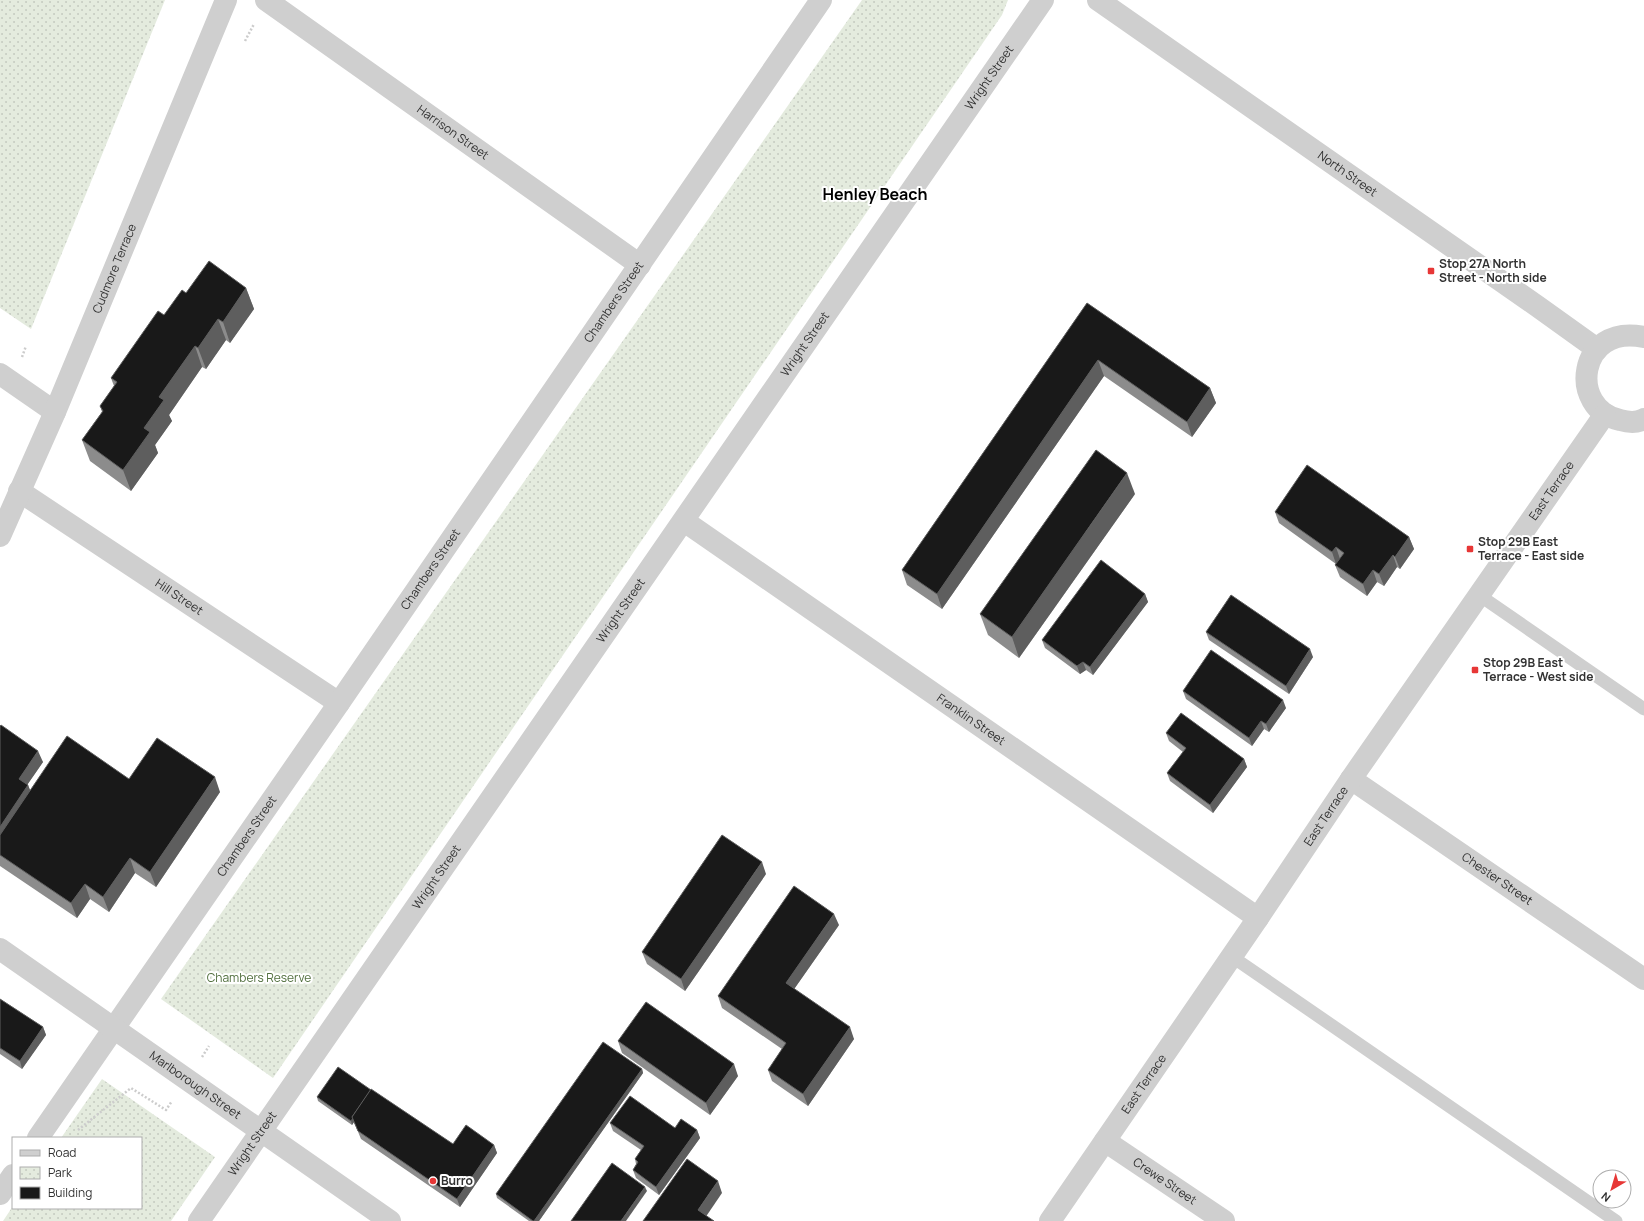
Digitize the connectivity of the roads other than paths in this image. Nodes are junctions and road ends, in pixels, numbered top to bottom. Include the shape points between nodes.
1 (226, 0) edge
2 (266, 0) edge
3 (821, 0) edge
4 (1043, 0) edge
5 (1098, 0) edge
6 (640, 264) junction
7 (1644, 337) edge
8 (1597, 349) junction
9 (0, 374) edge
10 (55, 412) junction
11 (1605, 414) junction
12 (1644, 420) edge
13 (19, 491) junction
14 (684, 521) junction
15 (0, 536) edge
16 (1479, 595) junction
17 (339, 703) junction
18 (1644, 709) edge
19 (1351, 779) junction
20 (1258, 918) junction
21 (0, 949) edge
22 (1231, 956) junction
23 (1644, 979) edge
24 (113, 1028) junction
25 (261, 1131) junction
26 (39, 1137) edge
27 (1106, 1141) junction
28 (12, 1176) edge
29 (0, 1194) edge
30 (199, 1221) edge
31 (390, 1221) edge
32 (1050, 1221) edge
33 (1224, 1221) edge
34 (1616, 1221) edge

1 - 10 street, Cudmore Terrace
2 - 6 street, Harrison Street
3 - 6 street, Chambers Street
4 - 14 street, Wright Street
5 - 8 street, North Street
6 - 17 street, Chambers Street
7 - 8 street via 1619,335
8 - 11 street via 1586,372 1588,391 1595,404
9 - 10 street
10 - 13 street, Cudmore Terrace
11 - 12 street via 1627,422
11 - 16 street, East Terrace
13 - 15 street, Cudmore Terrace
13 - 17 street, Hill Street
14 - 20 street, Franklin Street
14 - 25 street, Wright Street
16 - 18 lane
16 - 19 street, East Terrace
17 - 24 street, Chambers Street
19 - 20 street, East Terrace
19 - 23 street, Chester Street
20 - 22 street, East Terrace
21 - 24 street, Marlborough Street
22 - 27 street, East Terrace
22 - 34 lane
24 - 25 street, Marlborough Street
24 - 26 street, Chambers Street
25 - 30 street, Wright Street
25 - 31 street, Marlborough Street
27 - 32 street, East Terrace
27 - 33 street, Crewe Street
28 - 29 street

